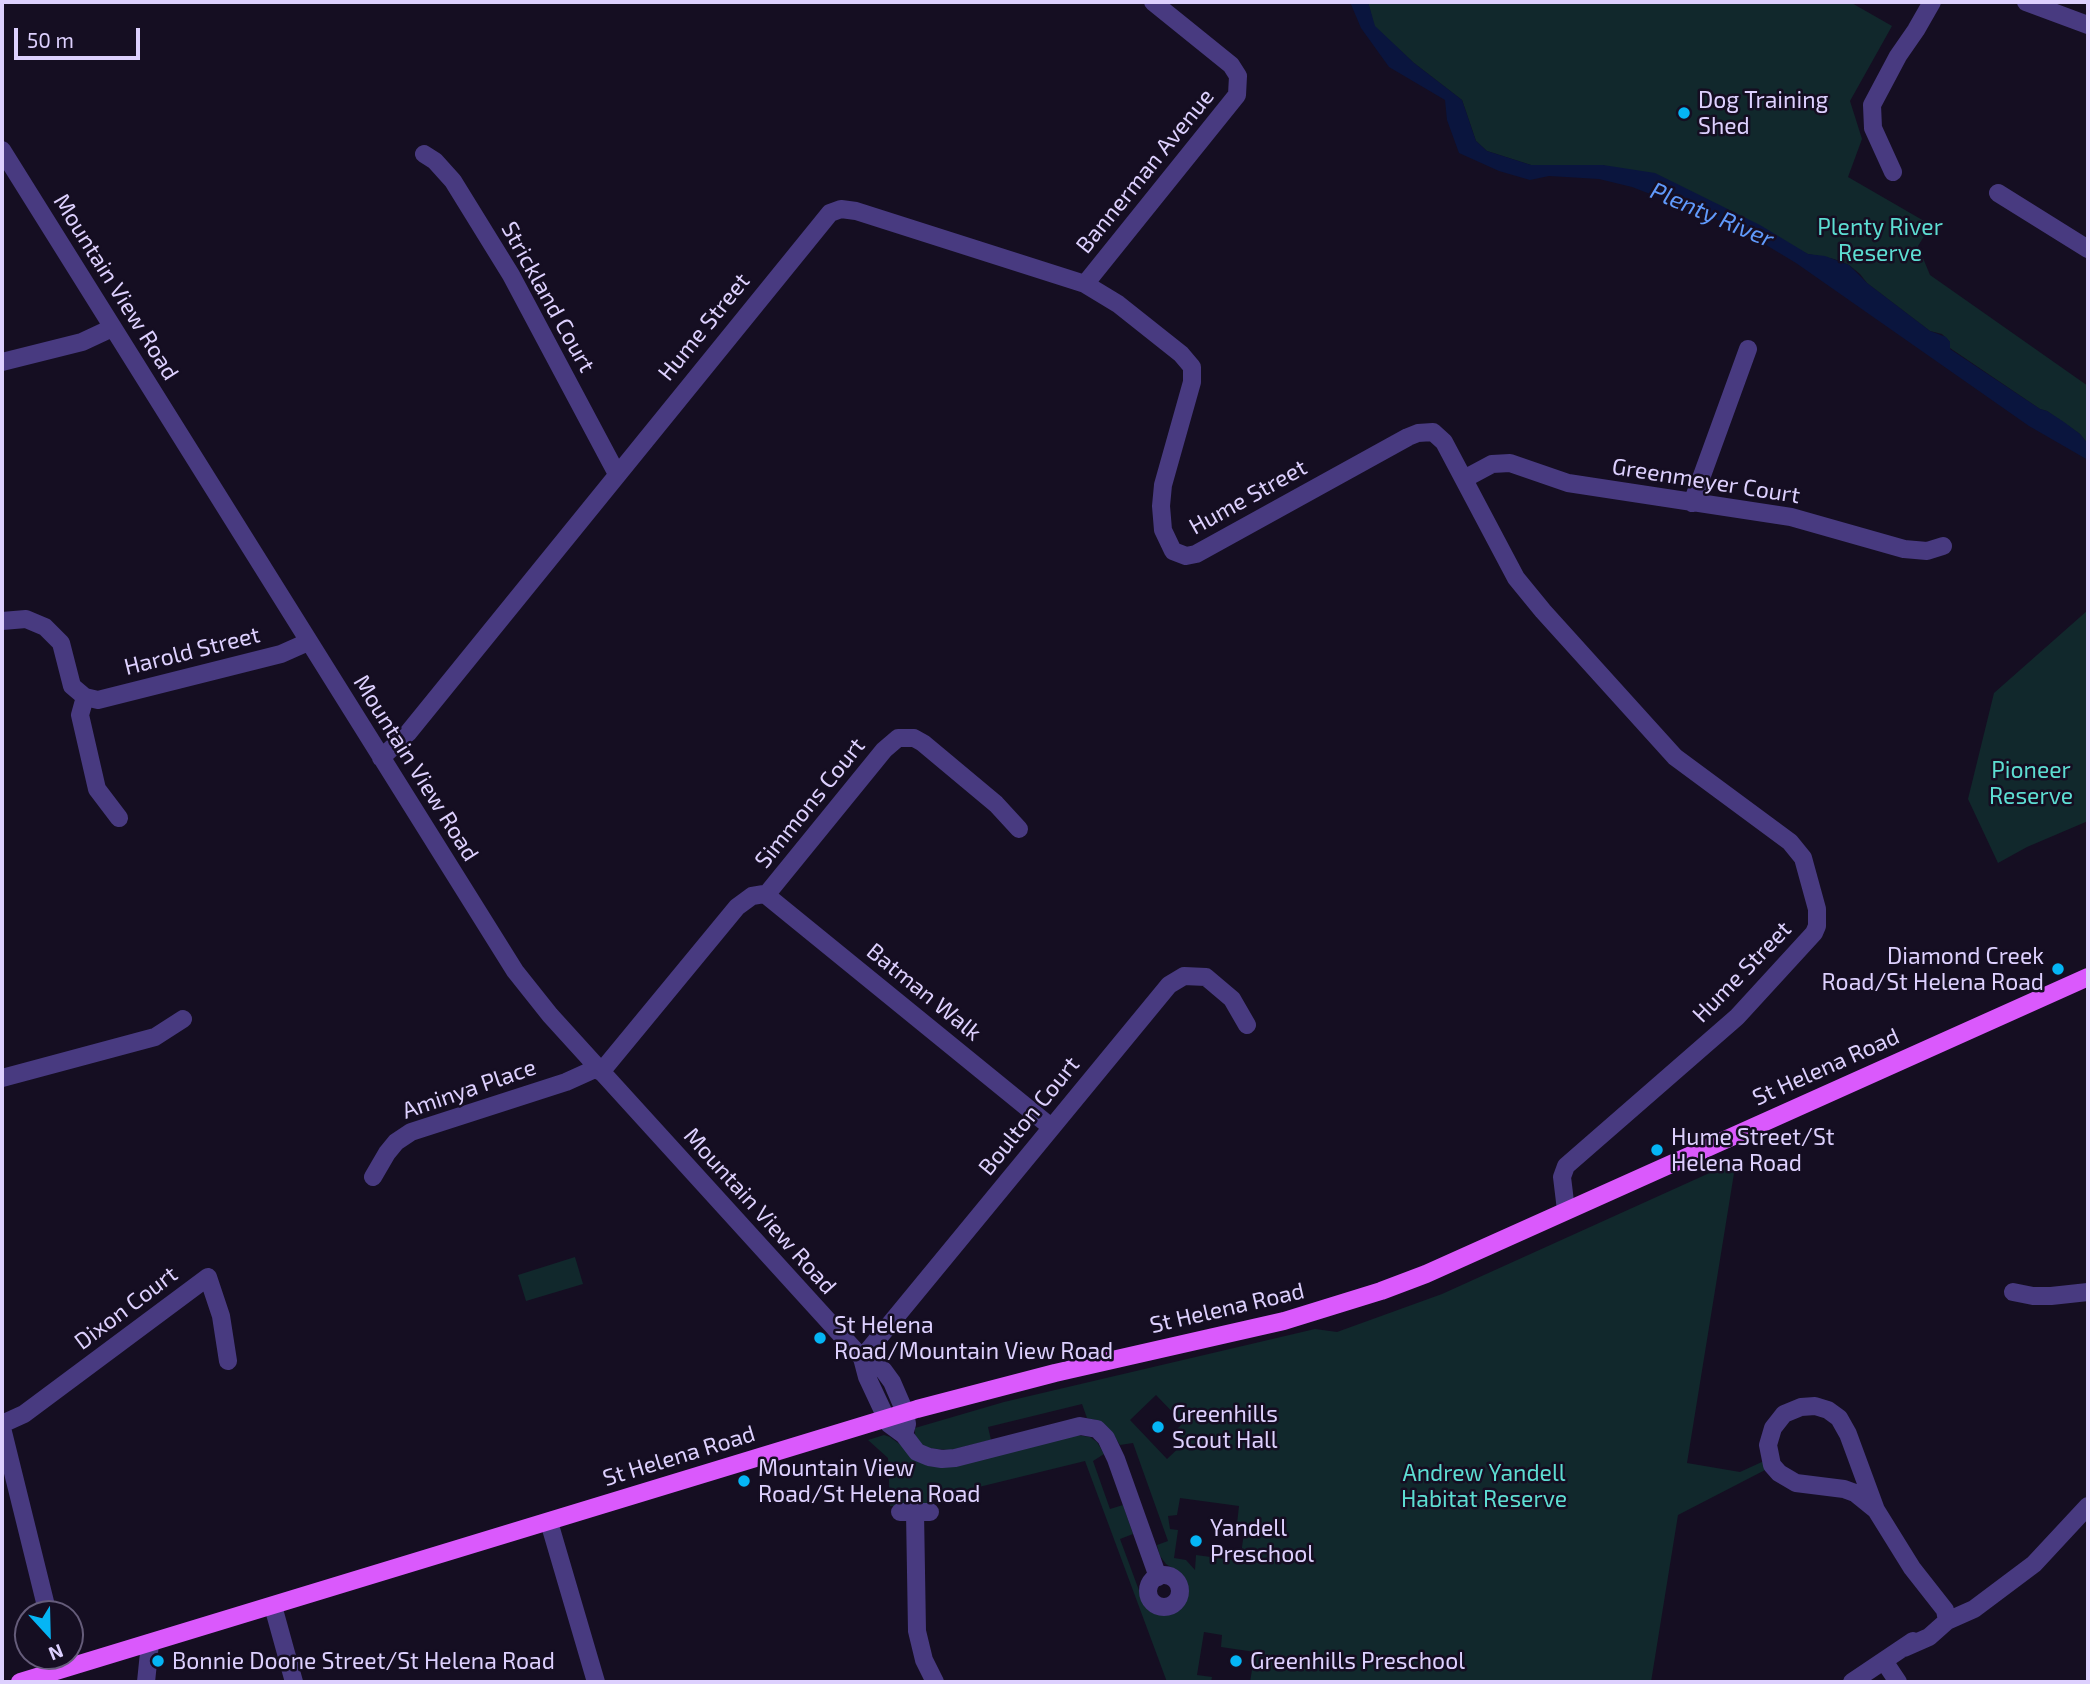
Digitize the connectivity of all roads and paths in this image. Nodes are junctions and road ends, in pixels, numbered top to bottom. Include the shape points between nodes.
1 (1153, 2) edge
2 (1932, 2) edge
3 (2026, 2) edge
4 (2088, 25) edge
5 (2, 149) edge
6 (424, 155) dead end
7 (1893, 172) dead end
8 (1998, 193) dead end
9 (2088, 249) edge
10 (1085, 284) junction
11 (112, 328) junction
12 (1748, 349) dead end
13 (2, 362) edge
14 (617, 474) junction
15 (1464, 479) junction
16 (1692, 503) junction
17 (1943, 546) dead end
18 (2, 621) edge
19 (308, 642) junction
20 (85, 697) junction
21 (381, 758) junction
22 (119, 818) dead end
23 (1019, 829) dead end
24 (766, 895) junction
25 (2088, 977) edge
26 (183, 1019) dead end
27 (1247, 1025) dead end
28 (599, 1070) junction
29 (2, 1078) edge
30 (1051, 1127) junction
31 (373, 1177) dead end
32 (1566, 1210) junction
33 (2013, 1292) dead end
34 (2088, 1292) edge
35 (862, 1358) junction
36 (228, 1361) dead end
37 (905, 1412) junction
38 (886, 1418) junction
39 (2, 1426) edge
40 (904, 1435) junction
41 (2088, 1506) edge
42 (1876, 1510) junction
43 (915, 1512) dead end
44 (549, 1522) junction
45 (1158, 1577) dead end
46 (45, 1600) edge
47 (273, 1606) junction
48 (1943, 1616) junction
49 (150, 1643) junction
50 (84, 1658) edge
51 (1884, 1661) junction
52 (45, 1670) edge
53 (20, 1682) edge
54 (146, 1682) edge
55 (294, 1682) edge
56 (596, 1682) edge
57 (935, 1682) edge
58 (1852, 1682) edge
59 (1898, 1682) edge

1 - 10 street, Bannerman Avenue via 1231,65 1238,76 1237,95
2 - 7 street via 1872,105 1873,128
3 - 4 street
5 - 11 street, Mountain View Road
6 - 14 street, Strickland Court via 453,181 511,275
8 - 9 street
10 - 14 street, Hume Street via 856,211 835,210 822,219
10 - 15 street, Hume Street via 1118,304 1192,367 1161,506 1165,539 1179,555 1196,554 1418,433 1439,436
11 - 13 street via 82,342
11 - 19 street, Mountain View Road
12 - 16 street
14 - 21 street, Hume Street via 408,733
15 - 16 street, Greenmeyer Court via 1492,464 1510,463 1568,483
15 - 32 street, Hume Street via 1505,561 1527,593 1675,757 1796,847 1808,870 1817,909 1814,933 1757,997 1566,1166 1562,1177
16 - 17 street, Greenmeyer Court via 1791,517 1904,550
18 - 20 street via 26,619 45,627 61,643 72,686
19 - 20 street, Harold Street via 281,654 124,694 98,700
19 - 21 street, Mountain View Road
20 - 22 street via 80,715 97,789
21 - 28 street, Mountain View Road via 515,971
23 - 24 street, Simmons Court via 923,743 898,738
24 - 28 street, Simmons Court via 752,896 737,907
24 - 30 street, Batman Walk
25 - 32 main road, St Helena Road
26 - 29 street via 155,1037
27 - 30 street, Boulton Court via 1232,999 1206,977 1178,979
28 - 31 street, Aminya Place via 411,1132 396,1142
28 - 35 street, Mountain View Road
30 - 35 street, Boulton Court
32 - 37 main road, St Helena Road via 1426,1274 1326,1309
33 - 34 street via 2033,1296
35 - 37 street, Mountain View Road via 884,1371
35 - 38 street, Mountain View Road
36 - 39 street, Dixon Court via 208,1277
37 - 38 main road, St Helena Road
37 - 40 street
38 - 40 street
38 - 44 main road, St Helena Road
39 - 46 street
40 - 45 street via 917,1452 942,1459 1080,1426 1097,1429 1116,1459
41 - 48 street via 2044,1555 2004,1586 1973,1609
42 - 42 street via 1855,1493 1796,1483 1779,1473 1772,1465 1768,1445 1784,1414 1815,1406 1839,1418
42 - 48 street
43 - 57 street via 917,1631
44 - 47 main road, St Helena Road
44 - 56 street
47 - 49 main road, St Helena Road
47 - 55 street
48 - 51 street via 1929,1637
49 - 50 main road, St Helena Road
49 - 54 street
51 - 58 street
51 - 59 street
52 - 53 main road, St Helena Road

